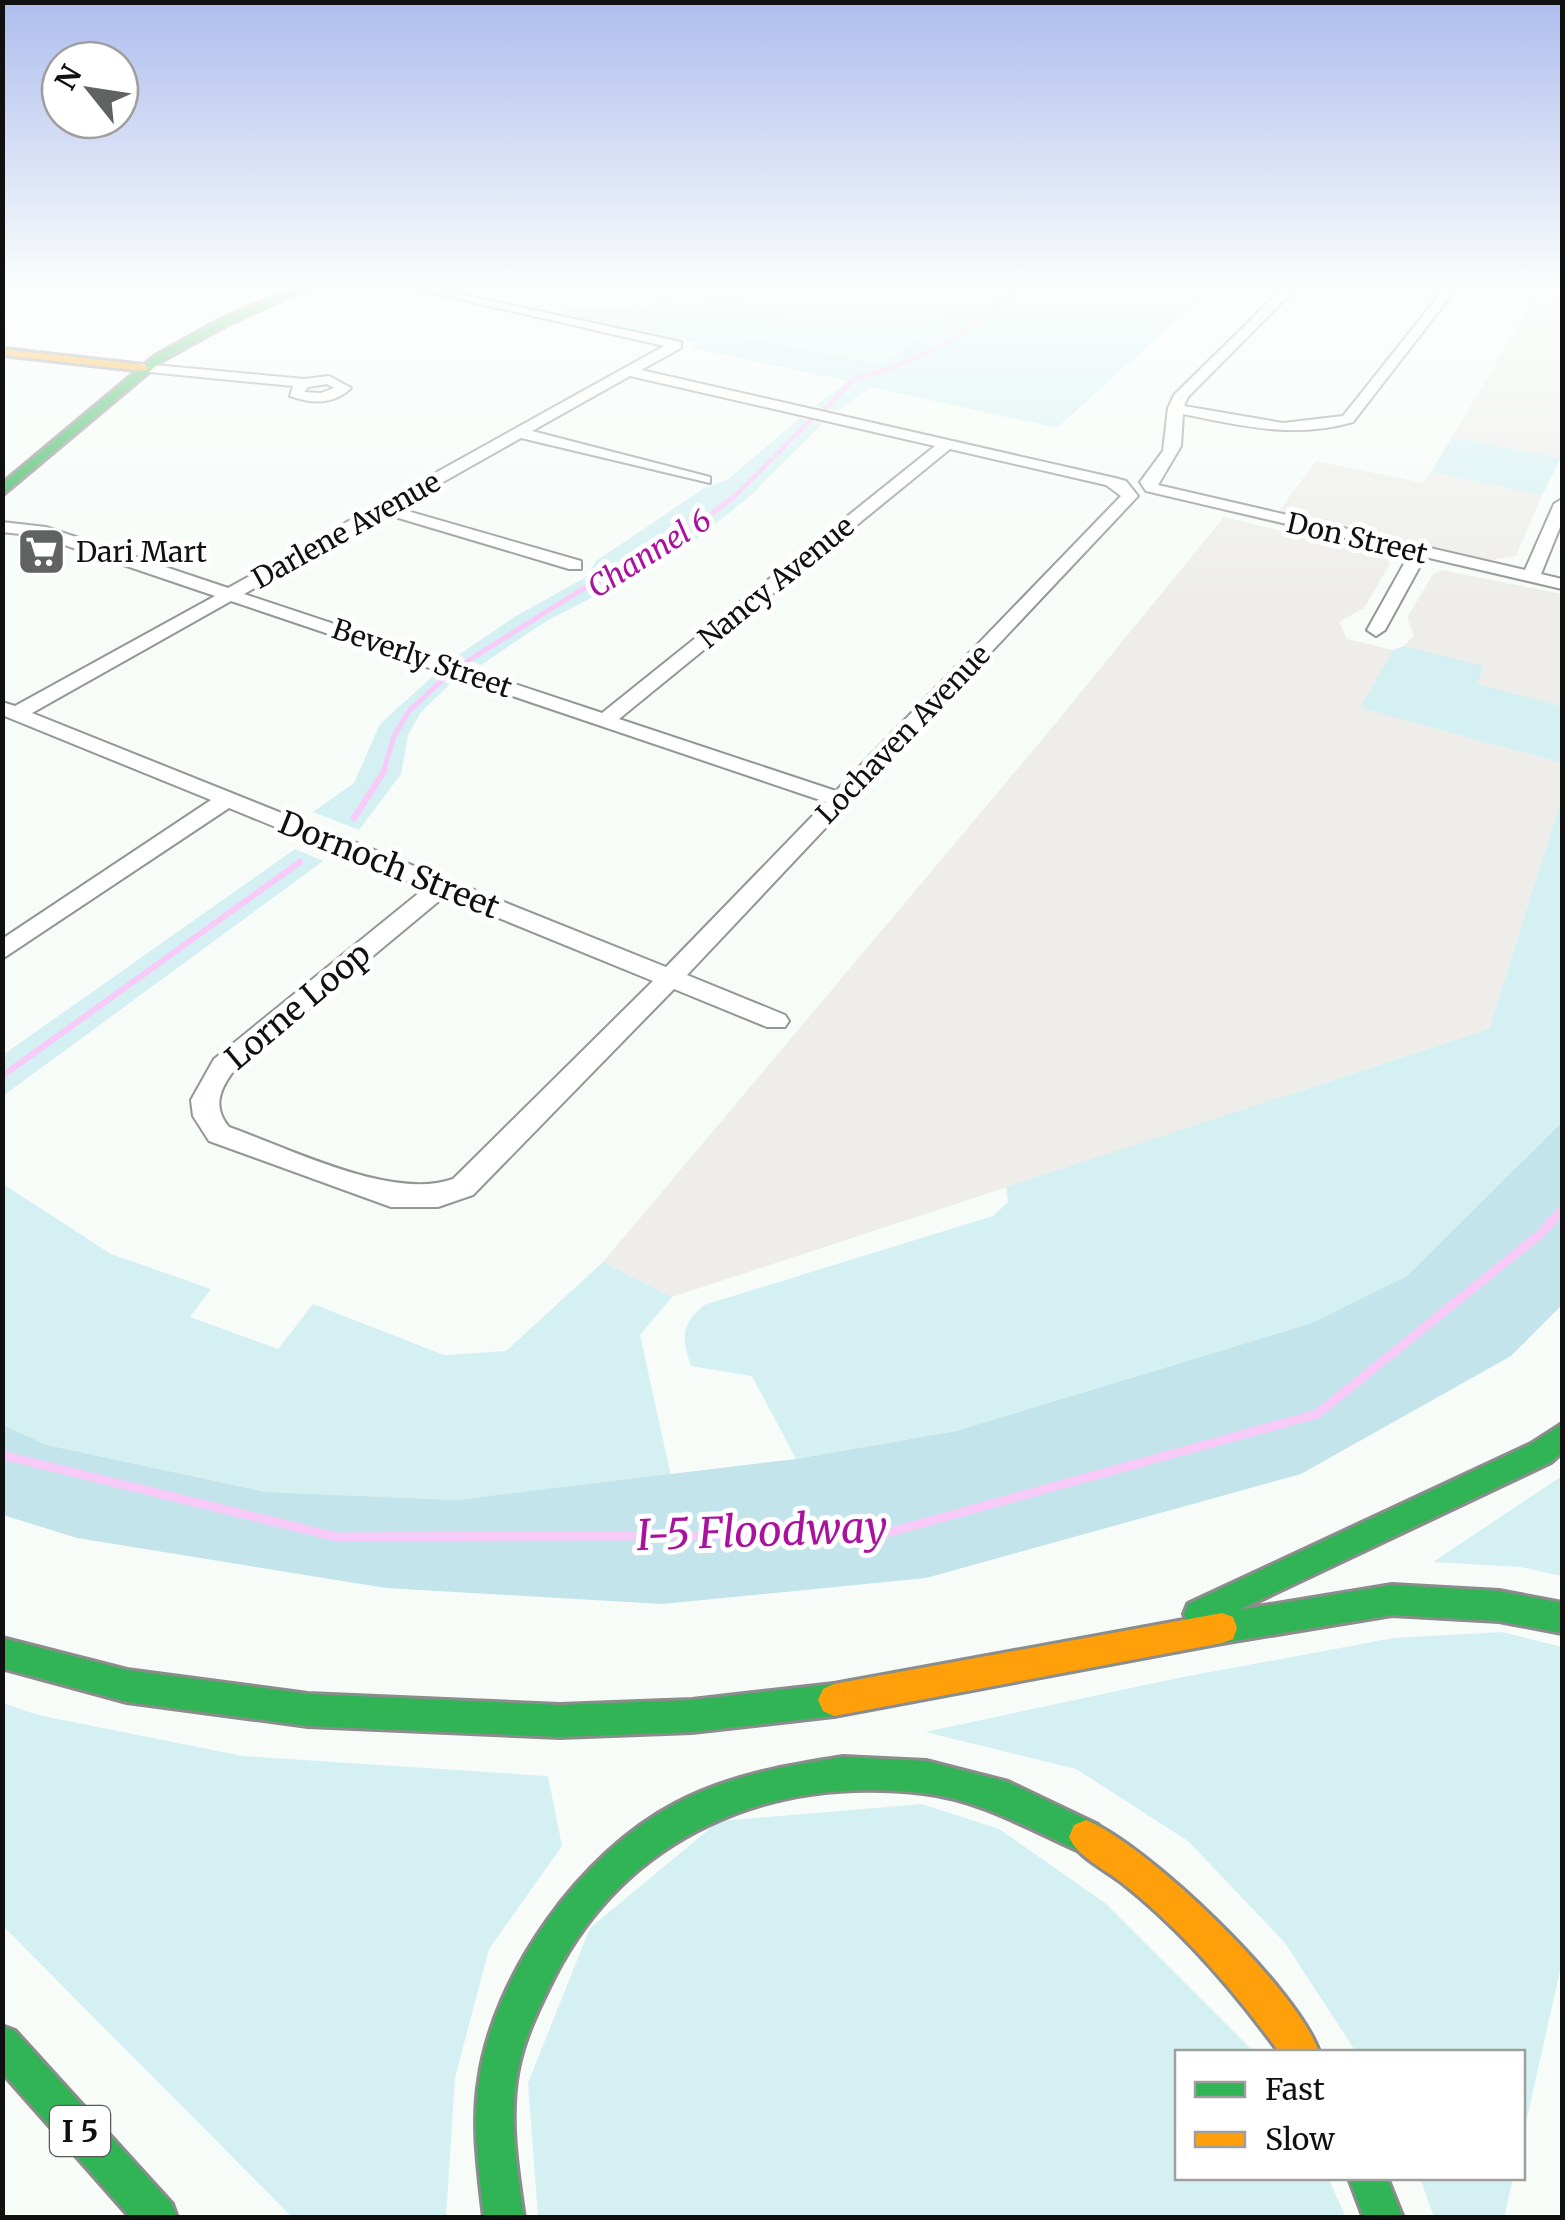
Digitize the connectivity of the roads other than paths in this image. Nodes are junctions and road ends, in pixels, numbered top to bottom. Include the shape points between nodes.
1 (116, 393) edge
2 (593, 393) edge
3 (721, 393) edge
4 (1183, 393) edge
5 (1368, 393) edge
6 (1175, 408) junction
7 (521, 432) junction
8 (947, 444) junction
9 (704, 480) dead end
10 (2, 491) edge
11 (1562, 504) edge
12 (384, 509) junction
13 (2, 527) edge
14 (1419, 552) junction
15 (575, 566) dead end
16 (1531, 577) junction
17 (1562, 584) edge
18 (231, 594) junction
19 (1376, 630) dead end
20 (9, 711) edge
21 (605, 720) junction
22 (839, 799) junction
23 (226, 800) junction
24 (442, 886) junction
25 (2, 951) edge
26 (670, 978) junction
27 (776, 1021) dead end
28 (1562, 1436) edge
29 (1562, 1618) edge
30 (1140, 1641) junction
31 (2, 1653) edge
32 (2, 2044) edge
33 (1300, 2050) edge
34 (1369, 2180) edge
35 (158, 2218) edge
36 (504, 2218) edge
37 (1384, 2218) edge

1 - 10 main road
2 - 7 street, Darlene Avenue
3 - 8 street
4 - 6 street
5 - 6 street via 1348,418 1328,426 1287,429
6 - 14 street, Don Street via 1173,445 1150,475 1152,488
7 - 9 street
7 - 12 street, Darlene Avenue
8 - 21 street, Nancy Avenue
8 - 22 street, Lochaven Avenue via 1109,481 1130,496
11 - 16 street
12 - 15 street
12 - 18 street, Darlene Avenue
13 - 18 street, Beverly Street via 40,531
14 - 16 street, Don Street
14 - 19 street
16 - 17 street, Don Street
18 - 20 street, Darlene Avenue
18 - 21 street, Beverly Street
20 - 23 street, Dornoch Street
21 - 22 street, Beverly Street
22 - 26 street, Lochaven Avenue
23 - 24 street, Dornoch Street
23 - 25 street
24 - 26 street, Dornoch Street
24 - 26 street, Lorne Loop via 223,1066 202,1104 220,1134 391,1196 438,1196 464,1187
26 - 27 street, Dornoch Street
28 - 30 main road via 1542,1453
29 - 30 main road via 1499,1606 1392,1600
30 - 31 main road via 813,1704 560,1722 308,1710 127,1686
32 - 35 main road, I 5
33 - 36 main road via 1264,1999 1152,1881 1029,1806 956,1781 872,1773 753,1784 678,1816 616,1858 564,1914 539,1956 497,2081
34 - 37 main road

